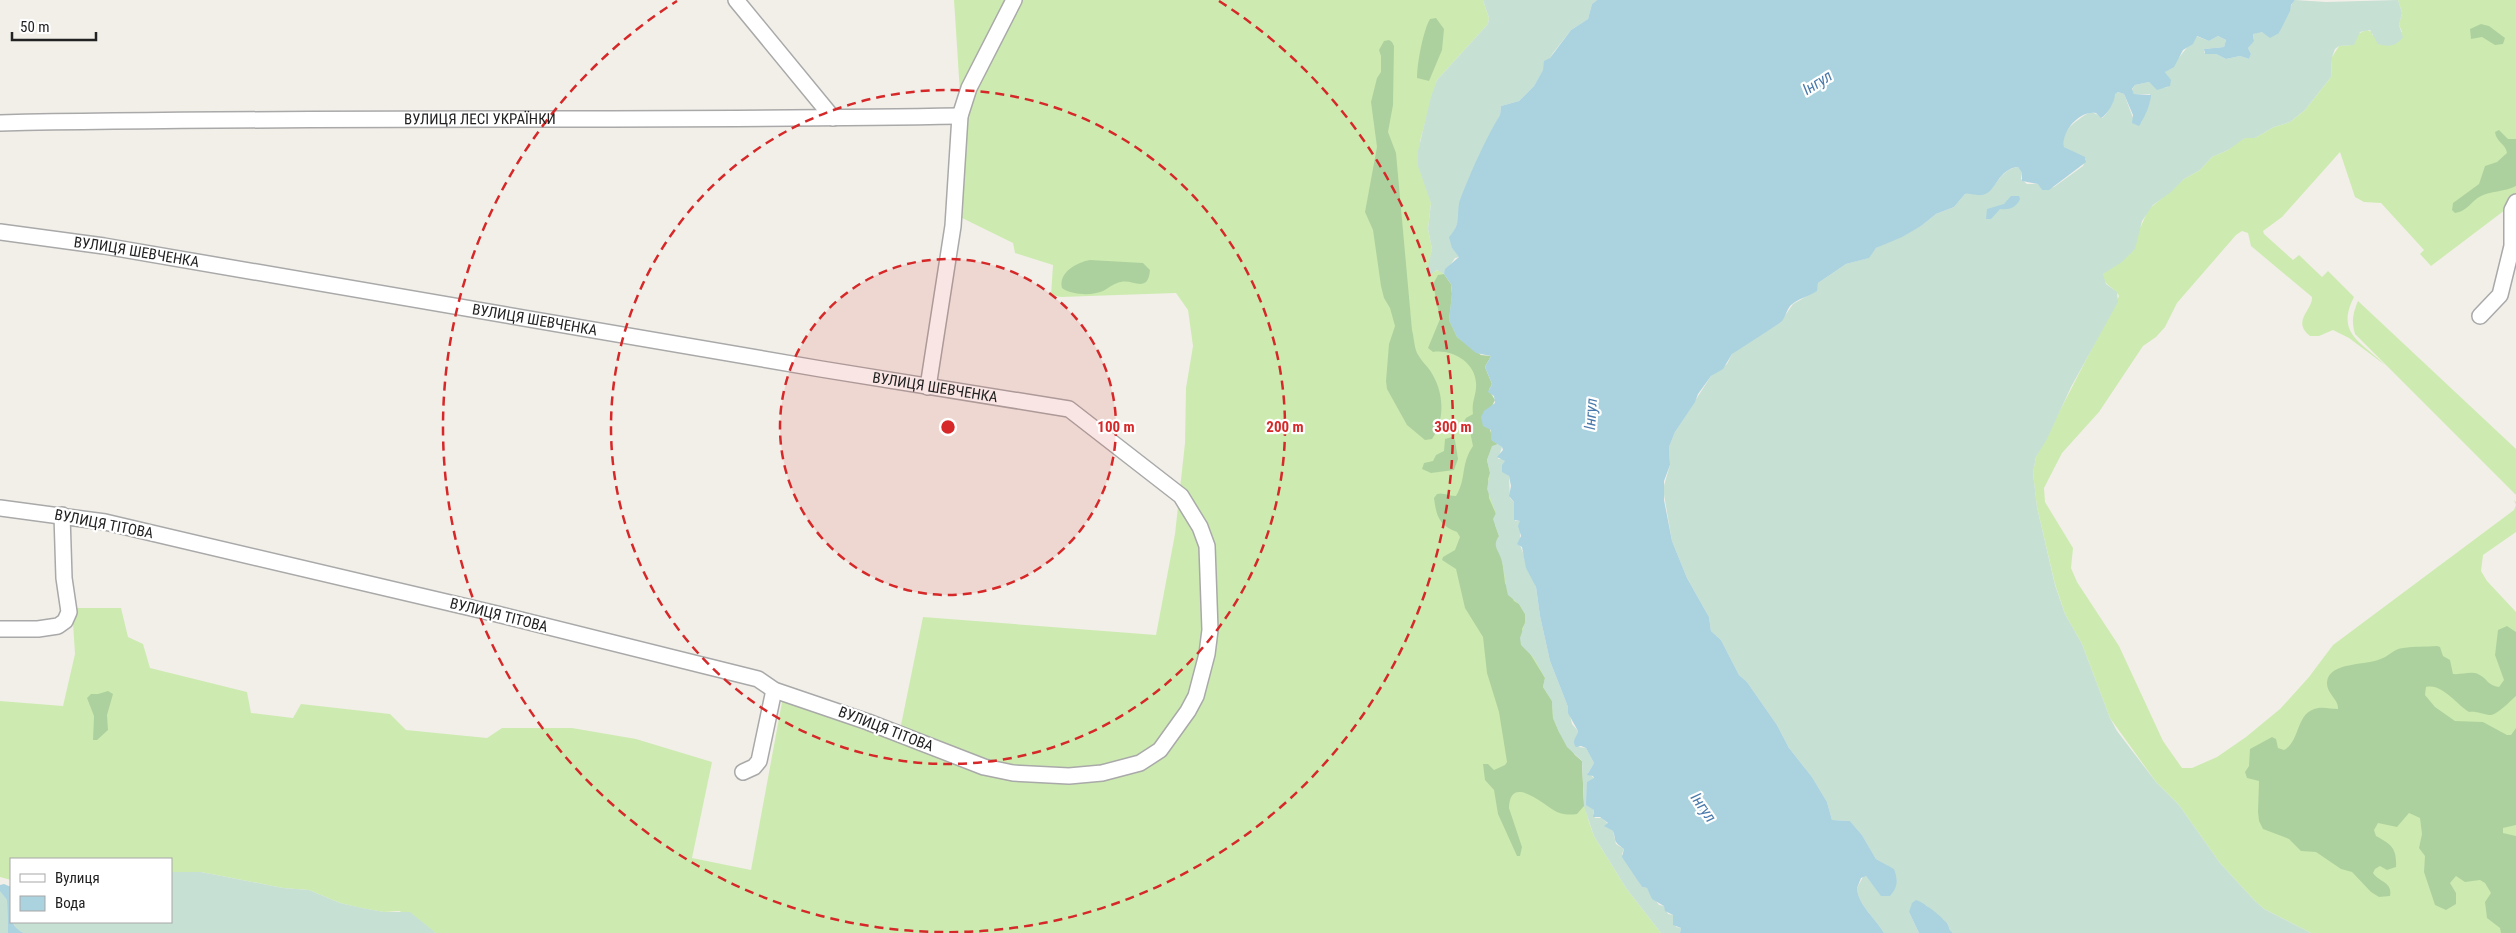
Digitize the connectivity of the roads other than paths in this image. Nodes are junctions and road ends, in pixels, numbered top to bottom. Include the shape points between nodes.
1 (736, 0) edge
2 (1014, 0) edge
3 (960, 116) junction
4 (833, 118) junction
5 (0, 123) edge
6 (2516, 202) edge
7 (0, 232) edge
8 (2480, 316) dead end
9 (928, 388) junction
10 (1069, 409) joint
11 (0, 508) edge
12 (62, 515) junction
13 (0, 629) edge
14 (774, 690) junction
15 (743, 772) dead end

1 - 4 street
2 - 3 street via 969,88
3 - 4 street, ВУЛИЦЯ ЛЕСІ УКРАЇНКИ
3 - 9 street via 953,226
4 - 5 street, ВУЛИЦЯ ЛЕСІ УКРАЇНКИ via 196,119
6 - 8 street via 2512,210 2512,246 2500,295
7 - 9 street, ВУЛИЦЯ ШЕВЧЕНКА via 104,246
9 - 10 street, ВУЛИЦЯ ШЕВЧЕНКА
10 - 14 street, ВУЛИЦЯ ТІТОВА via 1181,496 1200,527 1208,553 1210,620 1202,678 1196,696 1160,750 1140,763 1102,773 1069,776 1013,773 984,766
11 - 12 street, ВУЛИЦЯ ТІТОВА
12 - 13 street via 64,578 69,612 65,621 58,626 38,629
12 - 14 street, ВУЛИЦЯ ТІТОВА via 115,524 506,616 758,679
14 - 15 street via 759,761

